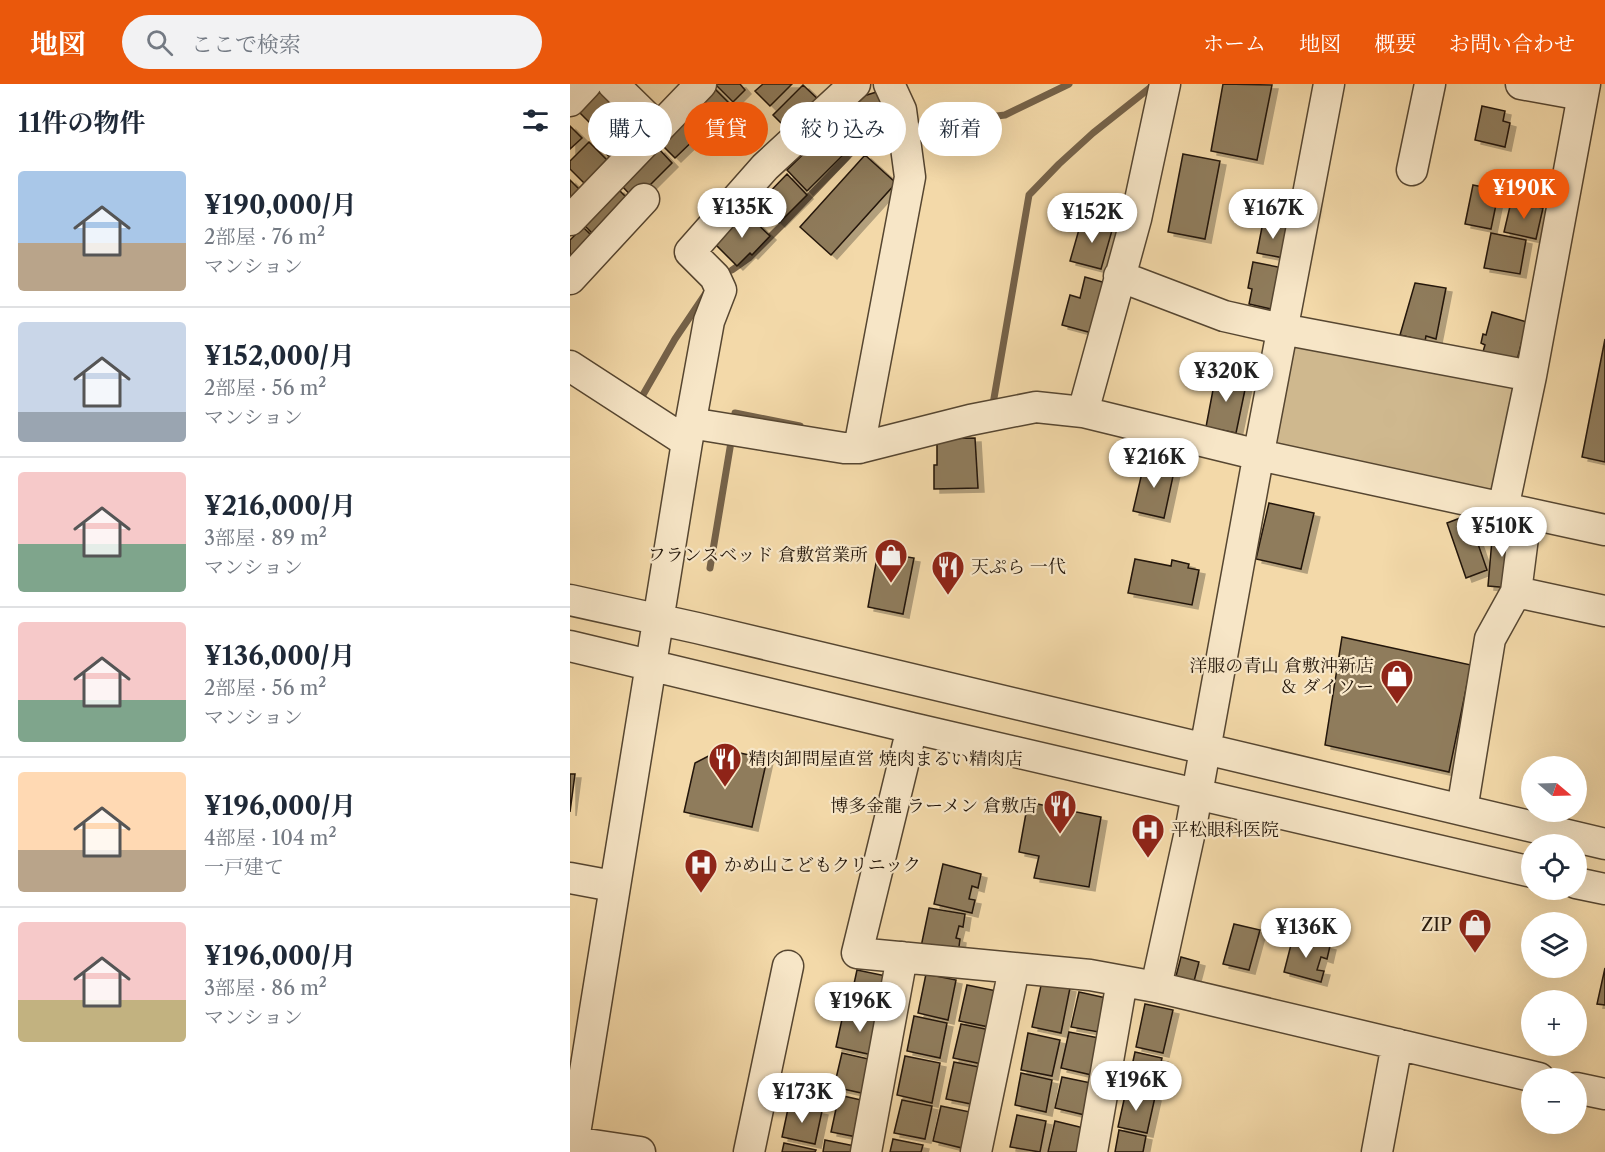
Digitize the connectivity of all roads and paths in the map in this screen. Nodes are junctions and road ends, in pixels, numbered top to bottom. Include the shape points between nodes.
1 (586, 84) edge
2 (613, 84) edge
3 (700, 84) edge
4 (855, 84) edge
5 (889, 84) edge
6 (1165, 84) edge
7 (1329, 84) edge
8 (1430, 84) edge
9 (1521, 84) edge
10 (1583, 90) edge
11 (570, 101) edge
12 (631, 102) edge
13 (672, 113) edge
14 (631, 156) edge
15 (1412, 170) dead end
16 (644, 199) dead end
17 (570, 220) edge
18 (1119, 276) junction
19 (570, 279) edge
20 (1282, 329) junction
21 (570, 366) edge
22 (1532, 376) junction
23 (1083, 412) junction
24 (688, 433) junction
25 (1260, 447) junction
26 (859, 448) junction
27 (1510, 505) junction
28 (1605, 530) edge
29 (1516, 592) junction
30 (570, 600) edge
31 (1605, 611) edge
32 (658, 619) junction
33 (570, 646) edge
34 (650, 665) junction
35 (912, 728) junction
36 (1204, 748) junction
37 (1196, 794) junction
38 (1462, 810) junction
39 (1605, 844) edge
40 (1521, 869) edge
41 (570, 878) edge
42 (1587, 885) edge
43 (613, 886) junction
44 (1605, 889) edge
45 (902, 957) junction
46 (788, 966) dead end
47 (1014, 969) junction
48 (1122, 981) junction
49 (1156, 987) junction
50 (1397, 1044) junction
51 (1521, 1074) edge
52 (1587, 1090) edge
53 (1605, 1094) edge
54 (572, 1147) edge
55 (640, 1152) edge
56 (749, 1152) edge
57 (866, 1152) edge
58 (976, 1152) edge
59 (1092, 1152) edge
60 (1377, 1152) edge

1 - 11 street
2 - 12 street
3 - 13 street
4 - 24 street via 765,167 690,252 715,277 721,290 709,321
5 - 26 street via 901,110 909,177
6 - 18 street via 1136,219
7 - 20 street
8 - 15 street
9 - 10 street
10 - 22 street
14 - 17 street
16 - 19 street
18 - 20 street via 1224,316
18 - 23 street
20 - 22 street
20 - 25 street
21 - 24 street
22 - 27 street
23 - 25 street
23 - 26 street via 1036,407
24 - 26 street via 734,429
24 - 32 street
25 - 27 street
25 - 36 street
27 - 28 street
27 - 29 street
29 - 31 street
29 - 38 street via 1490,639
30 - 32 street
32 - 34 street
32 - 36 street
33 - 34 street
34 - 35 street
34 - 43 street
35 - 37 street
35 - 45 street via 857,953
36 - 37 street
36 - 38 street
37 - 40 street
37 - 49 street
38 - 39 street
41 - 43 street
42 - 44 street
43 - 54 street
45 - 47 street
45 - 57 street
46 - 56 street
47 - 48 street
47 - 58 street
48 - 49 street
48 - 59 street
49 - 50 street
50 - 51 street
50 - 60 street
52 - 53 street
54 - 55 street

